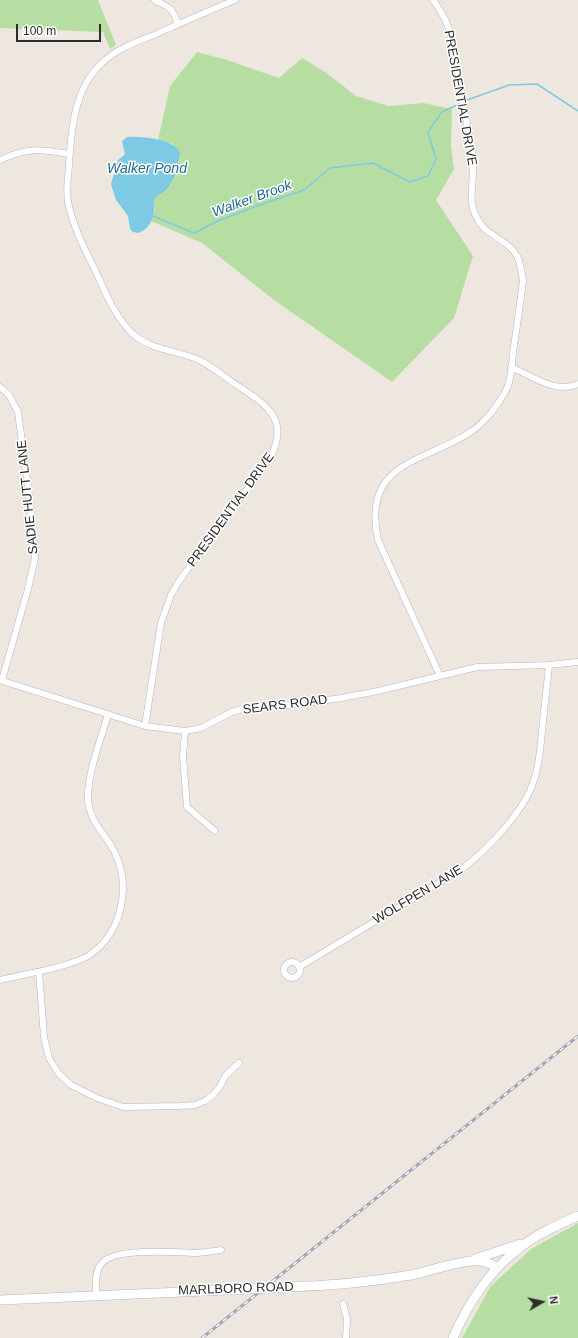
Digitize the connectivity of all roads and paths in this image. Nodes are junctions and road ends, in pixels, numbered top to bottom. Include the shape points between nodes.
1 (155, 0) edge
2 (235, 0) edge
3 (433, 0) edge
4 (178, 24) junction
5 (70, 154) junction
6 (0, 160) edge
7 (511, 367) junction
8 (578, 384) edge
9 (0, 387) edge
10 (578, 662) edge
11 (549, 665) junction
12 (440, 676) junction
13 (1, 680) edge
14 (108, 714) junction
15 (145, 726) junction
16 (185, 731) junction
17 (215, 831) dead end
18 (299, 966) dead end
19 (39, 972) junction
20 (0, 980) edge
21 (239, 1063) dead end
22 (578, 1216) edge
23 (528, 1242) junction
24 (221, 1250) dead end
25 (471, 1261) junction
26 (497, 1268) junction
27 (96, 1295) junction
28 (0, 1300) edge
29 (343, 1304) dead end
30 (346, 1338) edge
31 (453, 1338) edge

1 - 4 street via 167,5
2 - 4 street, PRESIDENTIAL DRIVE
3 - 7 street, PRESIDENTIAL DRIVE via 449,27 451,36 472,151 472,208 481,226 513,250 521,265 523,280
4 - 5 street, PRESIDENTIAL DRIVE via 122,49 95,70 77,107
5 - 6 street via 26,150
5 - 15 street, PRESIDENTIAL DRIVE via 67,189 74,226 119,318 134,335 146,343 200,361 259,400 271,412 277,429 277,442 270,458 171,595 161,623
7 - 8 street via 550,386
7 - 12 street, PRESIDENTIAL DRIVE via 507,388 490,414 468,434 399,469 384,484 377,503 375,519 378,540
9 - 13 street, SADIE HUTT LANE via 12,398 19,417 35,552 31,577
10 - 11 street, SEARS ROAD
11 - 12 street, SEARS ROAD via 485,666
11 - 18 street, WOLFPEN LANE via 538,765 524,802 502,830 456,874
12 - 16 street, SEARS ROAD via 325,701 253,706 222,716 201,728
13 - 14 street, SEARS ROAD
14 - 15 street, SEARS ROAD
14 - 19 street via 94,762 88,799 90,811 99,830 114,850 121,869 123,892 120,913 112,930 99,947 87,956
15 - 16 street, SEARS ROAD
16 - 17 street via 183,757 187,807
19 - 20 street
19 - 21 street via 44,1037 49,1058 59,1074 71,1085 97,1098 123,1107 195,1104 212,1096 226,1075
22 - 23 main road, MARLBORO ROAD
23 - 25 main road, MARLBORO ROAD
23 - 26 main road, MARLBORO ROAD
24 - 27 street via 194,1253 164,1251 112,1257 103,1262 98,1269
25 - 26 main road, MARLBORO ROAD via 484,1261
25 - 27 main road, MARLBORO ROAD, bridge via 413,1274 330,1285
26 - 31 main road via 475,1295
27 - 28 main road, MARLBORO ROAD
29 - 30 street via 347,1319

